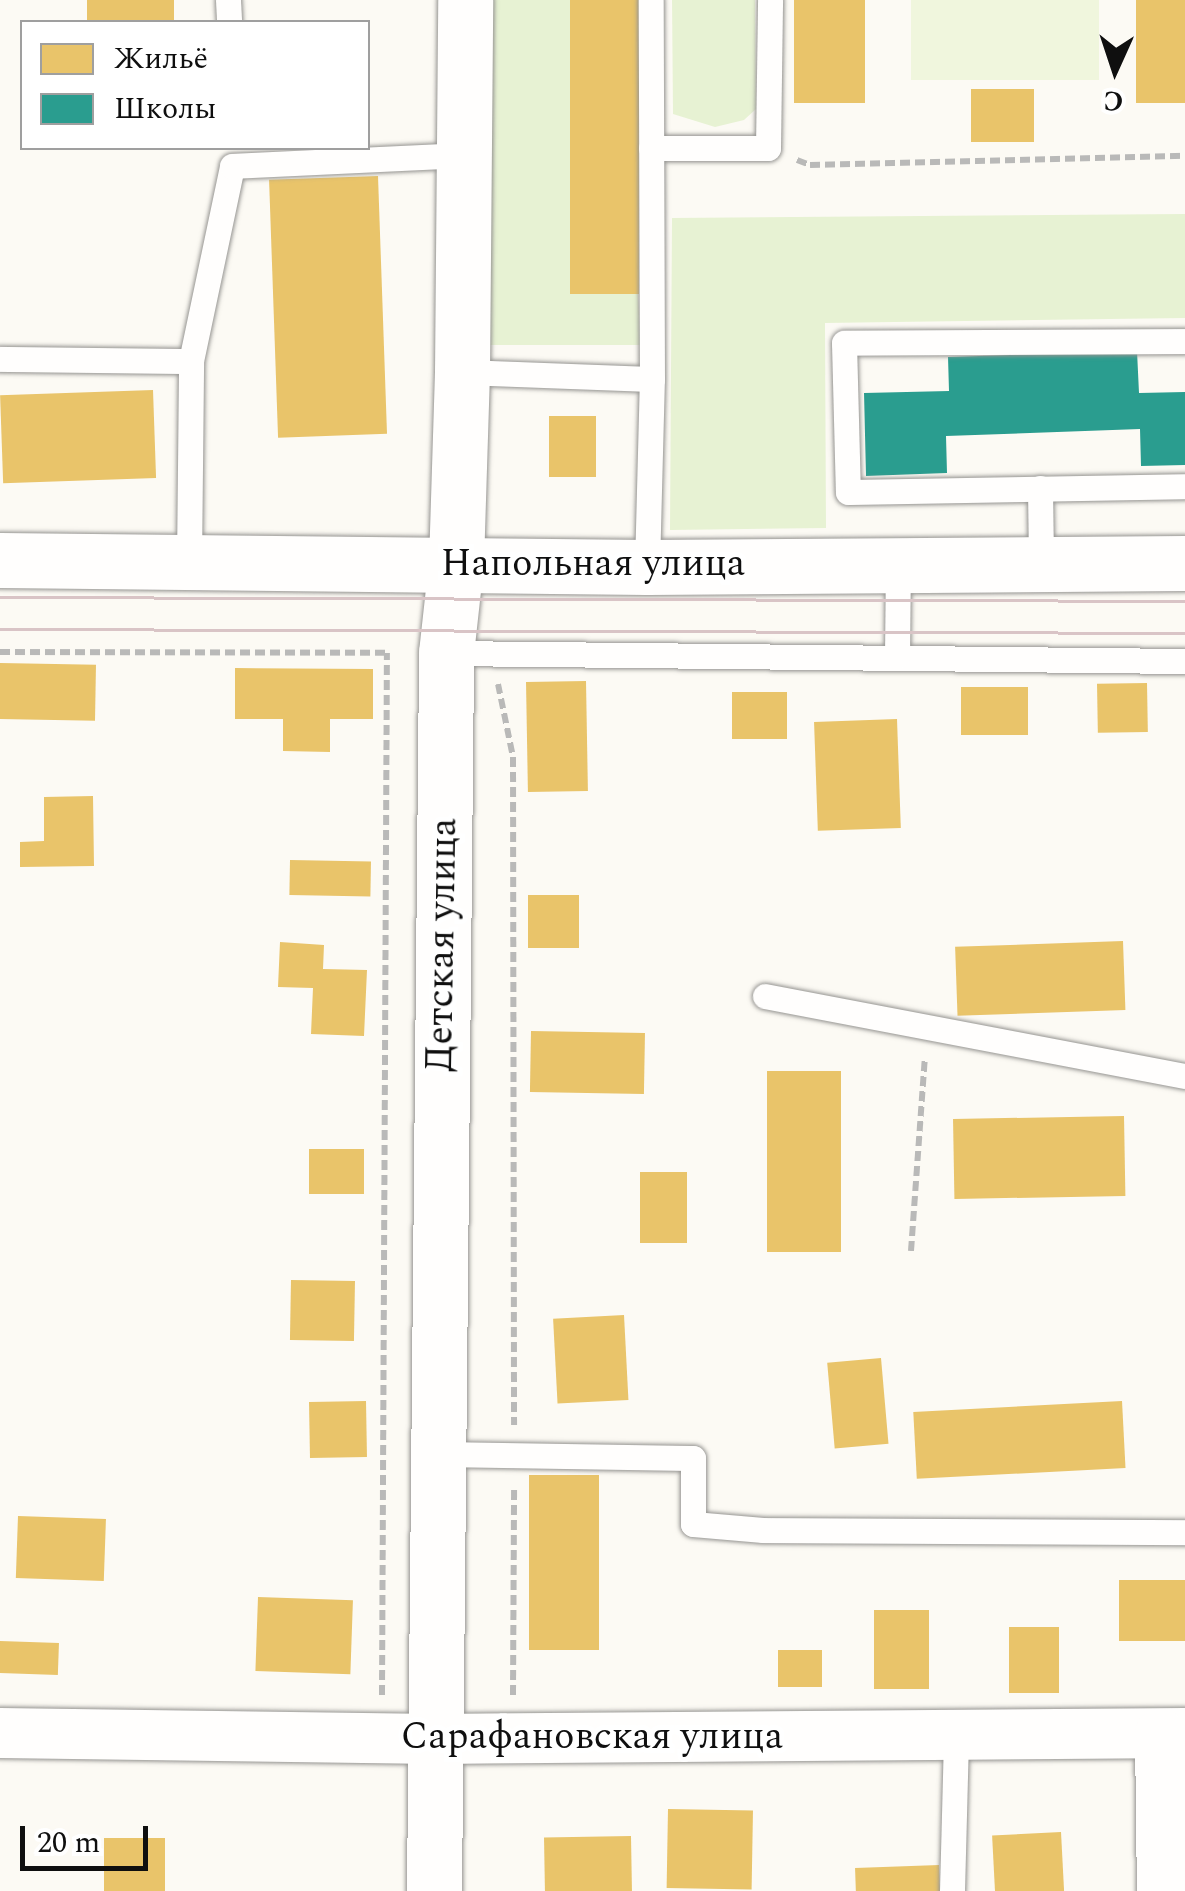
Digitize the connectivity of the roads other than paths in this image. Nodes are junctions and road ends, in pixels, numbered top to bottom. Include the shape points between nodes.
1 (464, 0) edge
2 (651, 0) edge
3 (770, 0) edge
4 (651, 148) junction
5 (463, 155) junction
6 (232, 157) edge
7 (1185, 341) edge
8 (0, 359) edge
9 (191, 361) junction
10 (462, 372) junction
11 (652, 379) junction
12 (1185, 486) edge
13 (1040, 488) junction
14 (0, 560) edge
15 (189, 562) junction
16 (1040, 562) junction
17 (456, 563) junction
18 (1185, 563) edge
19 (647, 566) junction
20 (898, 566) junction
21 (469, 653) junction
22 (897, 656) junction
23 (1185, 661) edge
24 (765, 996) dead end
25 (1185, 1076) edge
26 (437, 1454) junction
27 (1185, 1532) edge
28 (0, 1733) edge
29 (1172, 1734) edge
30 (956, 1736) junction
31 (412, 1739) junction
32 (434, 1891) edge
33 (952, 1891) edge
34 (1162, 1891) edge

1 - 5 street, Детская улица
2 - 4 lane
3 - 4 lane via 768,148
4 - 11 lane
5 - 6 lane
5 - 10 street, Детская улица
6 - 9 lane
7 - 13 lane via 844,344 848,492
8 - 9 lane
9 - 15 lane
10 - 11 lane
10 - 17 street, Детская улица
11 - 19 lane
12 - 13 lane
13 - 16 lane
14 - 15 street, Напольная улица
15 - 17 street, Напольная улица
16 - 18 street, Напольная улица
16 - 20 street, Напольная улица
17 - 19 street, Напольная улица
17 - 21 street, Детская улица
19 - 20 street, Напольная улица
20 - 22 lane
21 - 22 lane
21 - 26 street, Детская улица
22 - 23 lane
24 - 25 lane
26 - 27 lane via 692,1458 693,1524
26 - 31 street, Детская улица
28 - 31 street, Сарафановская улица
29 - 30 street, Сарафановская улица
29 - 34 street
30 - 31 street, Сарафановская улица
30 - 33 lane
31 - 32 street, Детская улица

